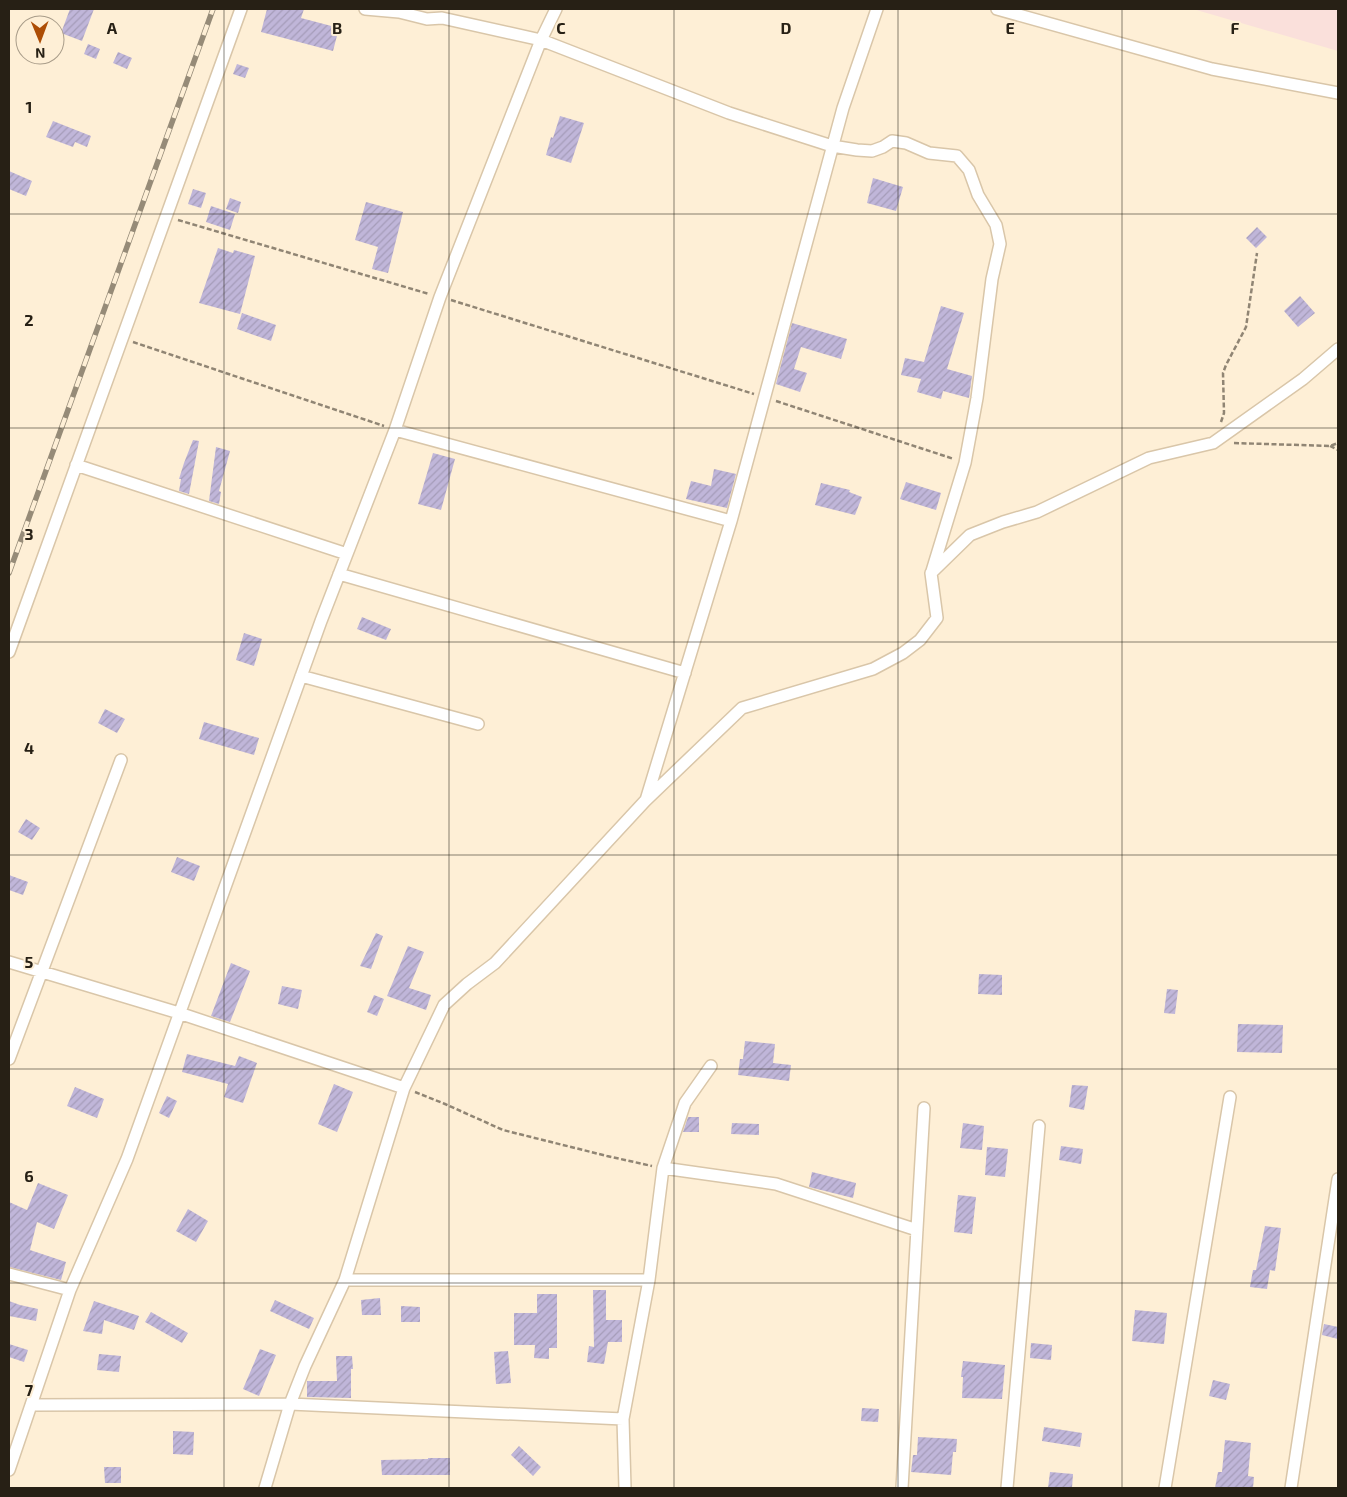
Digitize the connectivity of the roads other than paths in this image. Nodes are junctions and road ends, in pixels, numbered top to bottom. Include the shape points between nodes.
1 (242, 9) edge
2 (365, 9) edge
3 (556, 9) edge
4 (877, 9) edge
5 (998, 9) edge
6 (541, 40) junction
7 (1338, 93) edge
8 (832, 146) junction
9 (1338, 349) edge
10 (395, 430) junction
11 (76, 465) junction
12 (731, 520) junction
13 (347, 554) junction
14 (931, 573) junction
15 (339, 574) junction
16 (9, 652) edge
17 (684, 673) junction
18 (301, 676) junction
19 (478, 724) dead end
20 (121, 760) dead end
21 (646, 801) junction
22 (9, 962) edge
23 (42, 972) junction
24 (179, 1013) junction
25 (9, 1059) edge
26 (711, 1066) dead end
27 (404, 1088) junction
28 (1230, 1097) dead end
29 (924, 1108) dead end
30 (1040, 1126) dead end
31 (663, 1168) junction
32 (1338, 1179) edge
33 (917, 1230) junction
34 (9, 1274) edge
35 (345, 1280) junction
36 (649, 1280) junction
37 (70, 1290) junction
38 (290, 1404) junction
39 (32, 1405) junction
40 (623, 1419) junction
41 (9, 1470) edge
42 (265, 1488) edge
43 (626, 1488) edge
44 (902, 1488) edge
45 (1007, 1488) edge
46 (1165, 1488) edge
47 (1290, 1488) edge

1 - 11 street
2 - 6 street via 399,12 426,19 442,18
3 - 6 street
4 - 8 street
5 - 7 street via 1212,69
6 - 8 street via 729,112
6 - 10 street via 440,297
8 - 12 street
8 - 14 street via 872,151 892,141 929,153 957,156 969,170 978,195 996,225 1000,244 965,463
9 - 14 street via 1213,443 1149,458 1037,512 970,536
10 - 12 street
10 - 13 street
11 - 13 street
11 - 16 street
12 - 17 street
13 - 15 street
14 - 21 street via 937,618 920,640 873,669 742,708
15 - 17 street
15 - 18 street
17 - 21 street
18 - 19 street
18 - 24 street
20 - 23 street
21 - 27 street via 495,963 444,1005
22 - 23 street
23 - 24 street
23 - 25 street
24 - 27 street
24 - 37 street via 127,1159
26 - 31 street via 685,1103
27 - 35 street
28 - 46 street
29 - 33 street
30 - 45 street
31 - 33 street via 776,1184
31 - 36 street
32 - 47 street
33 - 44 street
34 - 37 street
35 - 36 street
35 - 38 street
36 - 40 street
37 - 39 street
38 - 39 street
38 - 40 street
38 - 42 street
39 - 41 street
40 - 43 street

